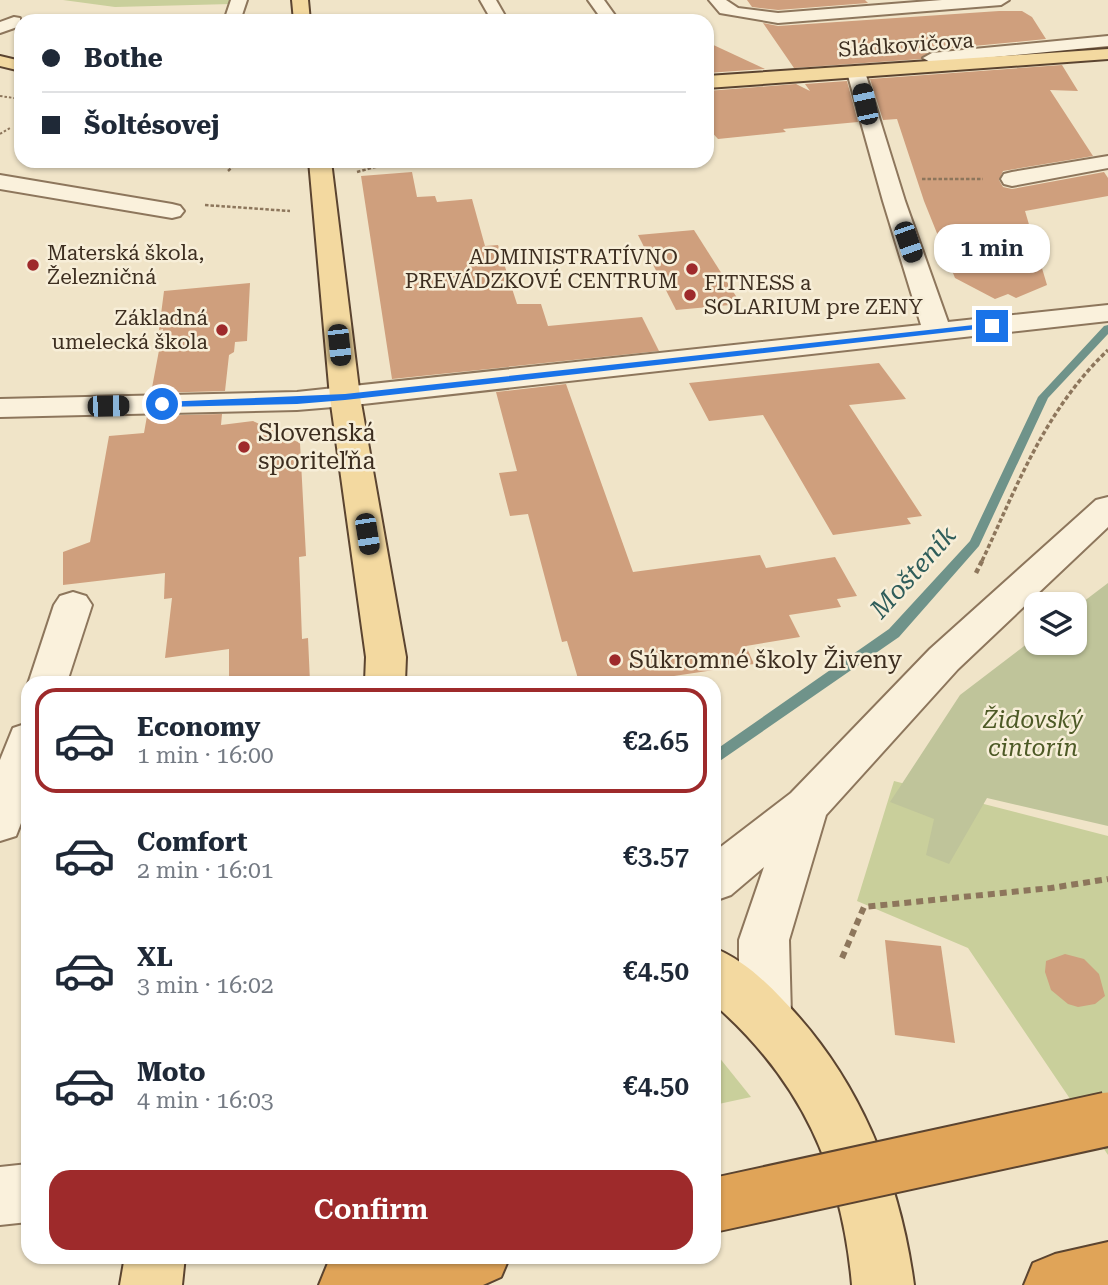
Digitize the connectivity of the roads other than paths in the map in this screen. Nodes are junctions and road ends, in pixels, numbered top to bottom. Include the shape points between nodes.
1 (717, 0) edge
2 (1001, 0) edge
3 (1108, 41) edge
4 (1108, 54) edge
5 (930, 62) junction
6 (856, 72) junction
7 (714, 82) edge
8 (1108, 162) edge
9 (321, 168) edge
10 (347, 168) edge
11 (1012, 179) road end
12 (0, 182) edge
13 (323, 189) junction
14 (172, 211) road end
15 (1105, 314) edge
16 (937, 331) junction
17 (345, 397) junction
18 (0, 408) edge
19 (1108, 508) edge
20 (74, 606) dead end
21 (391, 674) edge
22 (49, 676) edge
23 (21, 760) edge
24 (807, 806) junction
25 (0, 822) edge
26 (721, 874) edge
27 (721, 978) edge
28 (765, 1015) junction
29 (1108, 1119) edge
30 (21, 1194) edge
31 (0, 1196) edge
32 (721, 1203) edge
33 (154, 1264) edge
34 (444, 1264) edge
35 (1108, 1272) edge
36 (151, 1285) edge
37 (350, 1285) edge
38 (883, 1285) edge
39 (1055, 1285) edge

1 - 2 street via 736,13 778,18
3 - 5 street, Sládkovičova
4 - 5 main road, Sládkovičova
5 - 6 main road, Sládkovičova
6 - 7 main road, Sládkovičova
6 - 16 street
8 - 11 street
9 - 13 main road
10 - 13 main road
12 - 14 street
13 - 17 main road
15 - 16 street
16 - 17 street
17 - 18 street
17 - 21 main road
19 - 24 street via 944,659
20 - 22 street
23 - 25 street
24 - 26 street
24 - 28 street via 764,940
27 - 28 main road
28 - 38 main road via 829,1103 854,1157 872,1216
29 - 32 highway, bridge
30 - 31 street
33 - 36 main road
34 - 37 highway
35 - 39 highway

